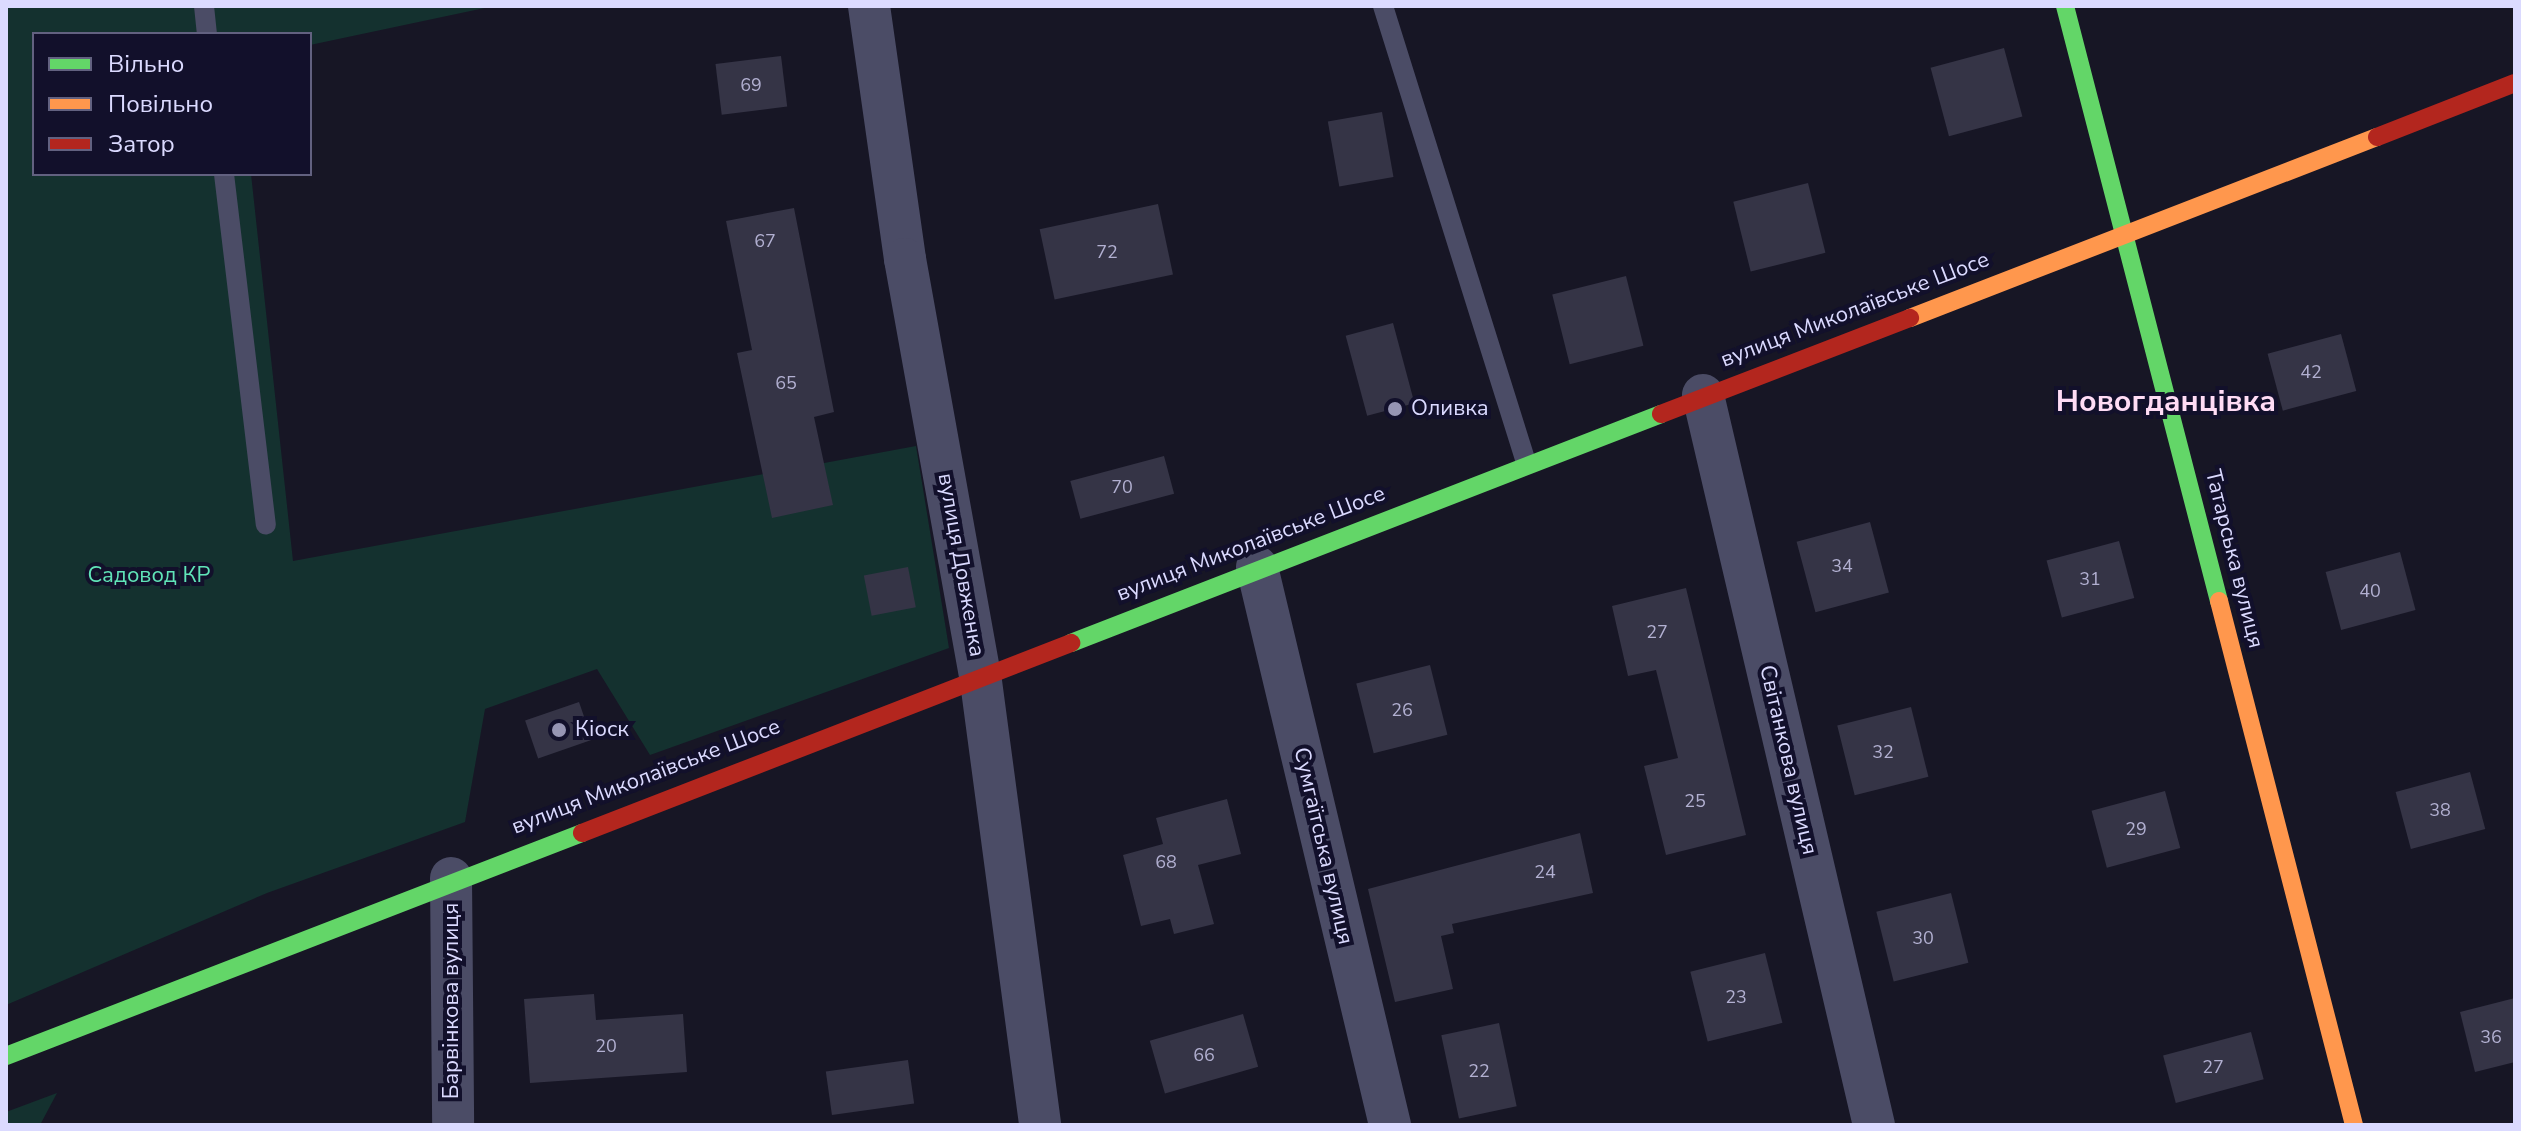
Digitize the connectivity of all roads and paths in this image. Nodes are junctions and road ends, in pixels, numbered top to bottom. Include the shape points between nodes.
1 (204, 6) edge
2 (869, 6) edge
3 (1383, 6) edge
4 (2065, 6) edge
5 (207, 32) edge
6 (2515, 83) edge
7 (224, 176) edge
8 (2126, 231) junction
9 (1703, 395) junction
10 (1526, 463) junction
11 (266, 524) dead end
12 (1257, 567) junction
13 (980, 674) junction
14 (451, 878) junction
15 (6, 1056) edge
16 (453, 1125) edge
17 (1040, 1125) edge
18 (1390, 1125) edge
19 (1874, 1125) edge
20 (2354, 1125) edge

1 - 5 lane
2 - 13 street, вулиця Довженка via 905,259
3 - 10 lane
4 - 8 main road, Татарська вулиця
6 - 8 main road, вулиця Миколаївське Шосе
7 - 11 lane
8 - 9 main road, вулиця Миколаївське Шосе
8 - 20 main road, Татарська вулиця
9 - 10 main road, вулиця Миколаївське Шосе
9 - 19 street, Світанкова вулиця
10 - 12 main road, вулиця Миколаївське Шосе
12 - 13 main road, вулиця Миколаївське Шосе
12 - 18 street, Сумгаїтська вулиця
13 - 14 main road, вулиця Миколаївське Шосе
13 - 17 street, вулиця Довженка
14 - 15 main road, вулиця Миколаївське Шосе
14 - 16 street, Барвінкова вулиця

